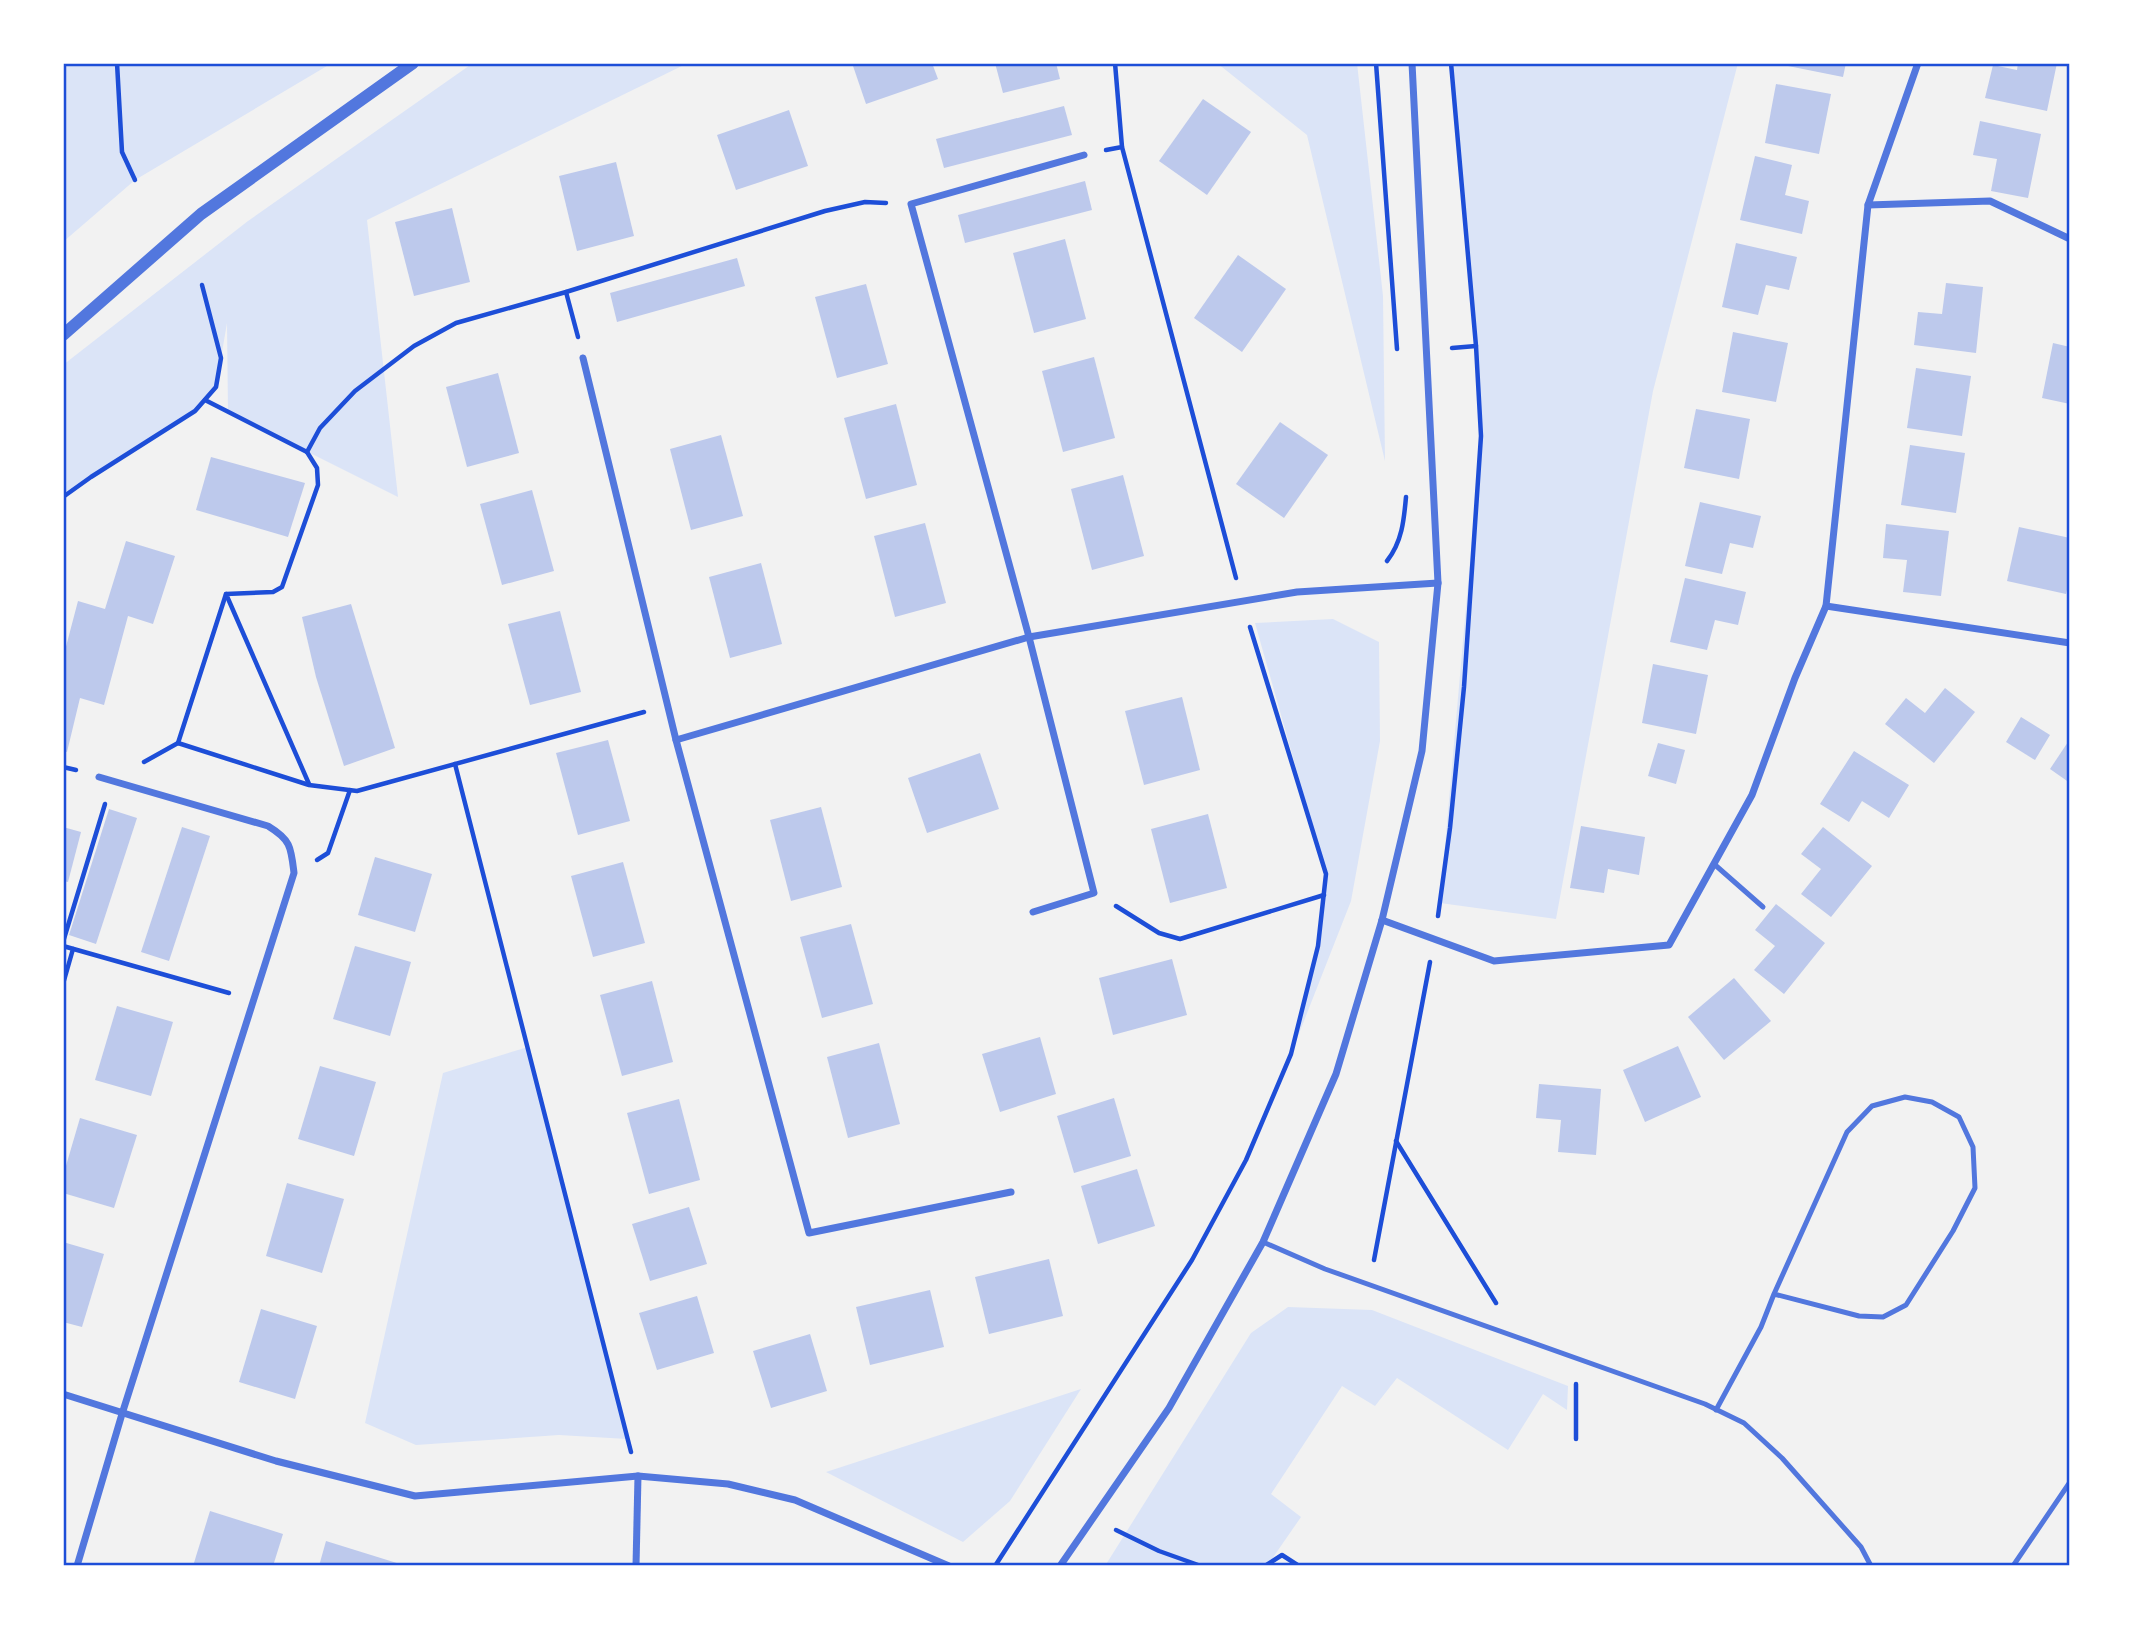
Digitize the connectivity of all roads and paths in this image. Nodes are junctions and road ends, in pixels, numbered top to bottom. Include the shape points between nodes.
1 (123, 63) edge
2 (414, 63) edge
3 (1115, 63) edge
4 (1376, 63) edge
5 (1412, 63) edge
6 (1919, 63) edge
7 (117, 64) edge
8 (1122, 147) junction
9 (1084, 155) joint
10 (135, 180) dead end
11 (911, 204) junction
12 (1868, 205) junction
13 (2070, 239) edge
14 (202, 285) dead end
15 (566, 292) junction
16 (63, 335) edge
17 (1398, 352) dead end
18 (583, 358) joint
19 (205, 400) junction
20 (307, 452) junction
21 (1406, 492) dead end
22 (63, 498) edge
23 (1378, 569) dead end
24 (1438, 583) junction
25 (226, 594) junction
26 (1242, 601) junction
27 (1826, 606) junction
28 (1029, 637) junction
29 (2070, 643) edge
30 (668, 706) junction
31 (676, 740) junction
32 (178, 743) junction
33 (456, 764) junction
34 (99, 776) dead end
35 (112, 780) junction
36 (309, 785) junction
37 (350, 790) junction
38 (1714, 864) junction
39 (293, 866) junction
40 (1094, 892) junction
41 (1324, 895) junction
42 (1763, 907) dead end
43 (1032, 912) dead end
44 (1382, 920) junction
45 (63, 944) edge
46 (74, 949) junction
47 (63, 984) edge
48 (253, 1000) junction
49 (1396, 1141) dead end
50 (1011, 1192) dead end
51 (1263, 1242) junction
52 (1774, 1294) junction
53 (1517, 1337) junction
54 (1576, 1358) junction
55 (63, 1394) edge
56 (1716, 1409) junction
57 (122, 1414) junction
58 (1576, 1439) dead end
59 (638, 1476) junction
60 (2070, 1482) edge
61 (1093, 1518) junction
62 (77, 1566) edge
63 (636, 1566) edge
64 (949, 1566) edge
65 (995, 1566) edge
66 (1060, 1566) edge
67 (1201, 1566) edge
68 (1265, 1566) edge
69 (1298, 1566) edge
70 (1871, 1566) edge
71 (2013, 1566) edge

1 - 7 path
2 - 16 street via 201,214
3 - 8 path
4 - 17 path
5 - 24 street
6 - 12 street
7 - 10 path via 122,152
8 - 9 path
8 - 26 path
9 - 11 street
11 - 15 path via 865,202 825,211
11 - 28 street
12 - 13 street via 1990,201
12 - 27 street
14 - 19 path via 221,358 216,387
15 - 18 path
15 - 20 path via 456,323 414,346 355,391 320,428
18 - 30 street
19 - 20 path
19 - 22 path
20 - 25 path via 317,468 318,485 282,587 273,592
21 - 23 path via 1395,550
24 - 26 street via 1297,592
24 - 44 street via 1422,751
25 - 32 path
25 - 36 path
26 - 28 street
26 - 41 path via 1326,874
27 - 29 street
27 - 38 street via 1752,795
28 - 31 street
28 - 40 street
30 - 31 street
30 - 33 path
31 - 50 street via 809,1233
32 - 35 path
32 - 36 path
33 - 37 path
33 - 59 path
34 - 35 street
35 - 39 street via 268,826 285,836
35 - 45 path
36 - 37 path
37 - 39 path via 328,853 316,862
38 - 42 lane
38 - 44 street via 1669,945 1494,961
39 - 48 street
40 - 41 path via 1159,933 1180,939
40 - 43 street
41 - 65 path via 1318,946 1291,1054 1246,1160 1192,1260
44 - 51 street via 1336,1074
45 - 46 path
46 - 47 path
46 - 48 path
48 - 57 street
49 - 53 path
51 - 53 lane via 1325,1269
51 - 61 street via 1169,1408
52 - 52 lane via 1847,1132 1872,1106 1905,1097 1932,1102 1959,1117 1973,1146 1975,1188 1954,1231 1906,1305 1883,1317 1859,1316
52 - 56 lane
53 - 54 lane
54 - 56 lane
54 - 58 path
55 - 57 street
56 - 70 lane via 1744,1423 1782,1458 1861,1547
57 - 59 street via 276,1461 415,1496
57 - 62 street
59 - 63 street
59 - 64 street via 728,1484 795,1500
60 - 71 lane
61 - 66 street
61 - 67 path
68 - 69 path via 1282,1555

